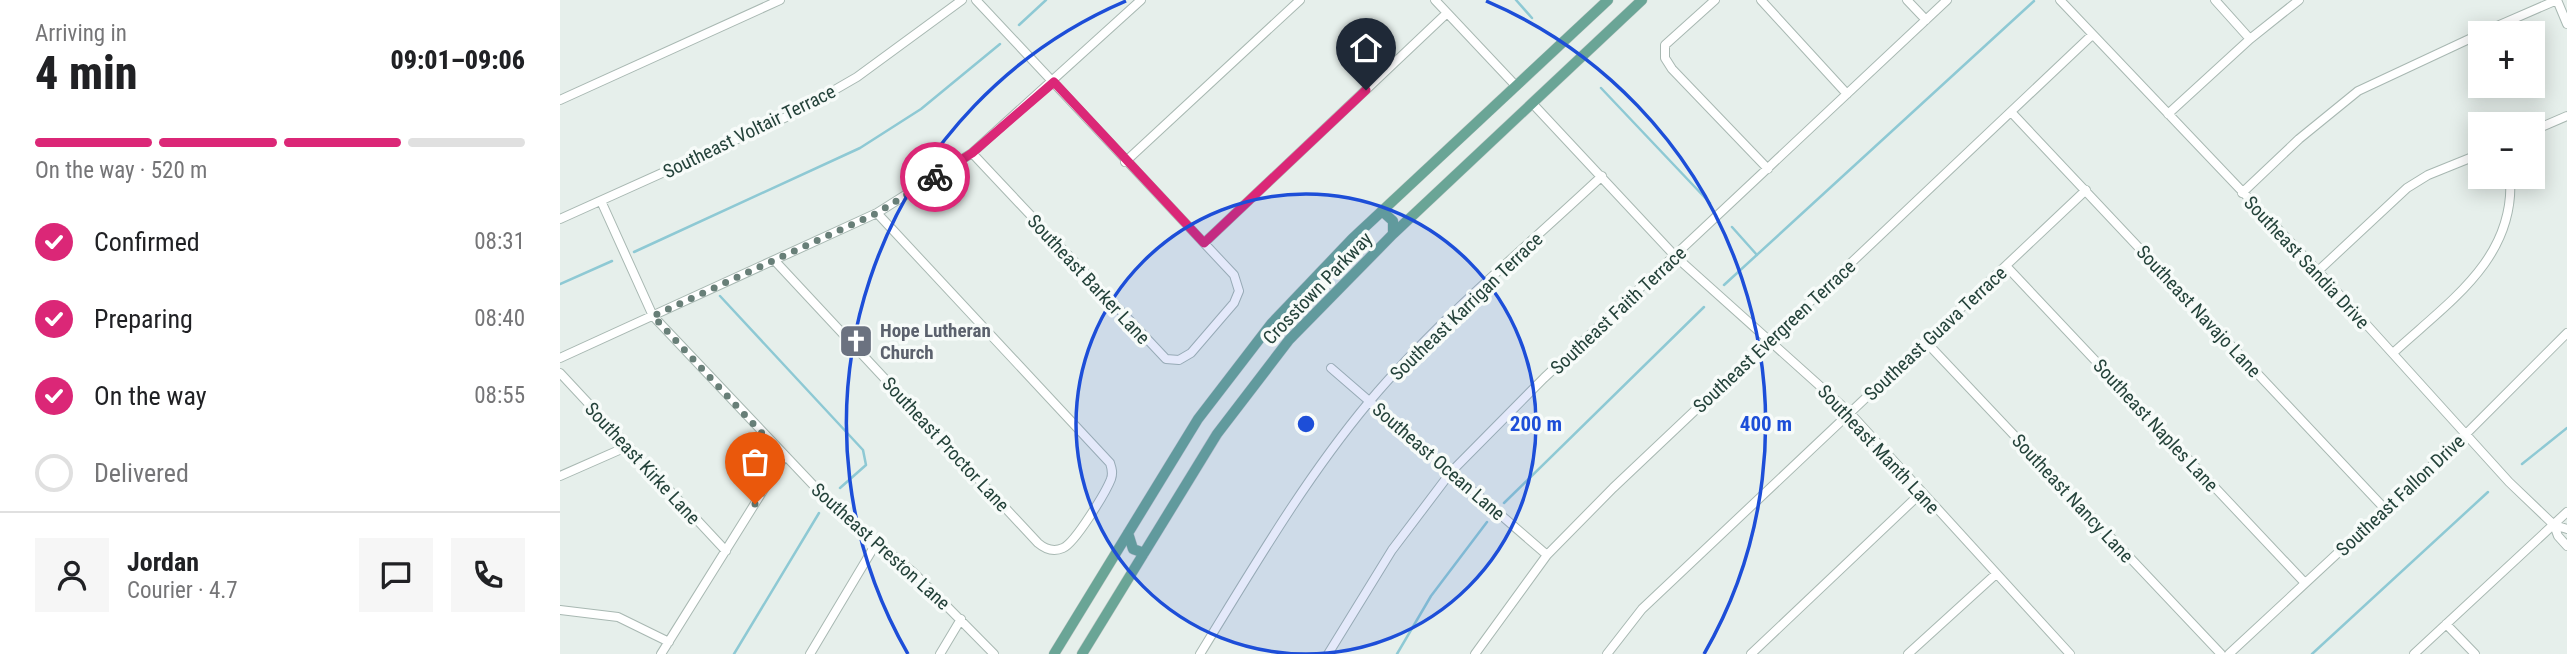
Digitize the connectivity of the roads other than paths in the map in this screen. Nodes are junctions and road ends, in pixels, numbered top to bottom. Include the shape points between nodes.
1 (780, 0) edge
2 (962, 0) edge
3 (976, 0) edge
4 (1141, 0) edge
5 (1300, 0) edge
6 (1435, 0) edge
7 (1608, 0) edge
8 (1642, 0) edge
9 (1715, 0) edge
10 (1761, 0) edge
11 (1908, 0) edge
12 (1947, 0) edge
13 (2060, 0) edge
14 (2215, 0) edge
15 (2299, 0) edge
16 (2557, 0) edge
17 (1447, 13) junction
18 (1926, 20) junction
19 (2510, 21) edge
20 (2567, 24) edge
21 (2092, 35) junction
22 (2250, 39) junction
23 (2468, 40) edge
24 (1054, 82) junction
25 (1516, 86) junction
26 (1847, 94) junction
27 (560, 100) edge
28 (1532, 103) junction
29 (2012, 113) junction
30 (2168, 114) junction
31 (2567, 116) edge
32 (2545, 125) edge
33 (972, 153) junction
34 (2468, 159) edge
35 (1125, 162) junction
36 (1768, 169) junction
37 (1602, 176) junction
38 (2509, 189) edge
39 (2086, 190) junction
40 (2242, 193) junction
41 (601, 201) junction
42 (1382, 211) junction
43 (877, 213) junction
44 (560, 219) edge
45 (1393, 234) junction
46 (1204, 243) junction
47 (1675, 256) junction
48 (775, 261) junction
49 (2007, 267) junction
50 (2318, 271) junction
51 (653, 316) junction
52 (2567, 333) edge
53 (1769, 341) junction
54 (1926, 342) junction
55 (2393, 353) junction
56 (560, 358) edge
57 (1331, 368) dead end
58 (560, 373) edge
59 (1370, 401) junction
60 (1850, 413) junction
61 (2467, 433) junction
62 (626, 447) junction
63 (784, 457) junction
64 (1451, 472) junction
65 (560, 476) edge
66 (1921, 493) junction
67 (2385, 509) junction
68 (2567, 512) edge
69 (2554, 525) junction
70 (2567, 530) edge
71 (1128, 533) junction
72 (877, 542) junction
73 (2567, 546) edge
74 (726, 551) junction
75 (1144, 553) junction
76 (1547, 555) junction
77 (1996, 574) junction
78 (2305, 583) junction
79 (560, 610) edge
80 (961, 619) junction
81 (2446, 624) junction
82 (668, 642) junction
83 (661, 654) edge
84 (810, 654) edge
85 (940, 654) edge
86 (994, 654) edge
87 (1055, 654) edge
88 (1082, 654) edge
89 (1200, 654) edge
90 (1328, 654) edge
91 (1475, 654) edge
92 (1607, 654) edge
93 (1751, 654) edge
94 (1908, 654) edge
95 (2070, 654) edge
96 (2221, 654) edge
97 (2229, 654) edge
98 (2414, 654) edge
99 (2475, 654) edge

1 - 27 street
2 - 41 street, Southeast Voltair Terrace via 858,77 793,114
3 - 24 street
4 - 24 street
5 - 35 street
6 - 17 street
7 - 25 main road, Crosstown Parkway
8 - 28 main road, Crosstown Parkway
9 - 36 street via 1665,45 1665,58
10 - 26 street
11 - 18 street
12 - 18 street, Southeast Faith Terrace
13 - 21 street, Southeast Sandia Drive
14 - 22 street
15 - 22 street
16 - 19 street
16 - 20 street
17 - 25 street
17 - 46 street
18 - 26 street, Southeast Faith Terrace
21 - 29 street, Southeast Evergreen Terrace
21 - 30 street, Southeast Sandia Drive
22 - 30 street
23 - 40 street via 2358,91
24 - 33 street
24 - 35 street
25 - 42 main road, Crosstown Parkway
26 - 36 street, Southeast Faith Terrace
28 - 37 street, Southeast Manth Lane
28 - 45 main road, Crosstown Parkway
29 - 39 street, Southeast Navajo Lane
29 - 53 street, Southeast Evergreen Terrace
30 - 40 street, Southeast Sandia Drive
31 - 32 street
33 - 43 street
33 - 46 street, Southeast Barker Lane via 1160,355 1172,360 1185,357 1238,297 1239,284
34 - 50 street via 2407,188
35 - 46 street
36 - 47 street, Southeast Faith Terrace
37 - 47 street, Southeast Manth Lane
37 - 59 street, Southeast Karrigan Terrace via 1420,346
38 - 55 street via 2507,218 2495,251 2478,274
39 - 49 street, Southeast Guava Terrace
39 - 67 street, Southeast Navajo Lane
40 - 50 street, Southeast Sandia Drive
41 - 44 street, Southeast Voltair Terrace
41 - 51 street, Southeast Preston Lane
42 - 45 main road via 1394,221
42 - 71 main road, Crosstown Parkway via 1301,291 1243,358 1198,419
43 - 48 street
43 - 48 street, Southeast Proctor Lane via 1107,458 1111,478 1068,545 1055,550 1043,547
45 - 75 main road, Crosstown Parkway via 1307,319 1252,386
47 - 53 street, Southeast Manth Lane
47 - 64 street, Southeast Faith Terrace
48 - 51 street
49 - 54 street, Southeast Guava Terrace
49 - 78 street, Southeast Naples Lane
50 - 55 street, Southeast Sandia Drive
51 - 56 street
51 - 63 street, Southeast Preston Lane
52 - 61 street, Southeast Fallon Drive
53 - 60 street, Southeast Manth Lane
53 - 76 street, Southeast Evergreen Terrace
54 - 60 street, Southeast Guava Terrace
54 - 96 street, Southeast Nancy Lane
55 - 61 street, Southeast Sandia Drive
57 - 59 street, Southeast Ocean Lane
58 - 62 street, Southeast Kirke Lane
59 - 64 street, Southeast Ocean Lane
59 - 89 street, Southeast Karrigan Terrace via 1323,460
60 - 66 street, Southeast Manth Lane
60 - 92 street, Southeast Guava Terrace via 1642,609
61 - 67 street, Southeast Fallon Drive
61 - 69 street, Southeast Sandia Drive
62 - 65 street
62 - 74 street, Southeast Kirke Lane
63 - 72 street, Southeast Preston Lane
63 - 74 street
64 - 76 street, Southeast Ocean Lane
64 - 90 street, Southeast Faith Terrace via 1392,550
66 - 77 street, Southeast Manth Lane
66 - 93 street
67 - 78 street, Southeast Fallon Drive
68 - 69 street
69 - 70 street, Southeast Sandia Drive
69 - 73 street, Southeast Sandia Drive
69 - 81 street
71 - 75 main road via 1133,549
71 - 87 main road, Crosstown Parkway
72 - 80 street, Southeast Preston Lane
72 - 84 street
74 - 82 street
75 - 88 main road, Crosstown Parkway
76 - 91 street, Southeast Evergreen Terrace
77 - 94 street
77 - 95 street, Southeast Manth Lane
78 - 97 street, Southeast Fallon Drive
79 - 82 street via 618,617
80 - 85 street
80 - 86 street, Southeast Preston Lane
81 - 98 street
81 - 99 street
82 - 83 street

